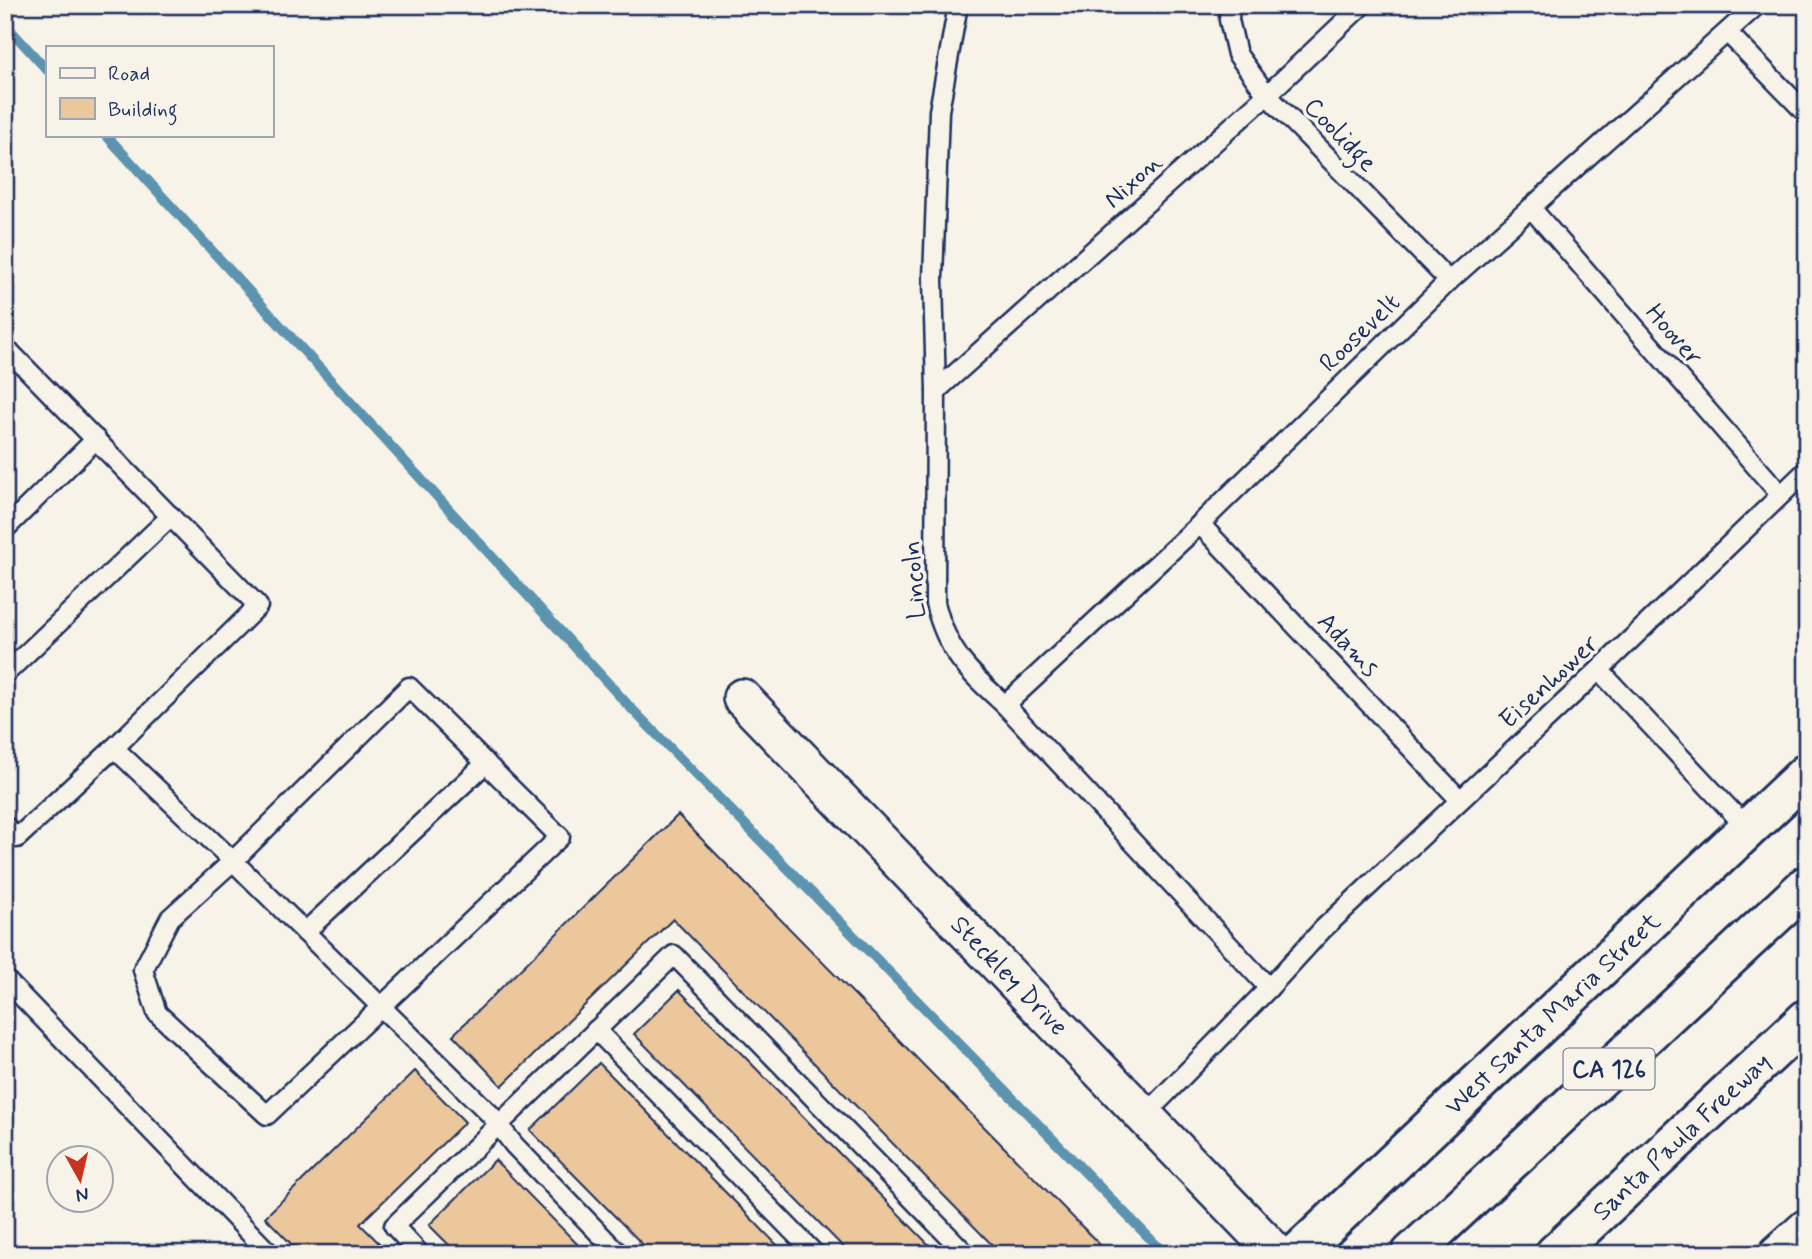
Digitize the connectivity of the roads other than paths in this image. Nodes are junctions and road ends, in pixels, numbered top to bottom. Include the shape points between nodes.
1 (958, 5) edge
2 (1230, 5) edge
3 (1362, 5) edge
4 (1757, 5) edge
5 (1728, 33) junction
6 (1267, 95) junction
7 (1807, 114) edge
8 (1531, 208) junction
9 (1449, 281) junction
10 (5, 362) edge
11 (936, 391) junction
12 (96, 439) junction
13 (1807, 470) edge
14 (1780, 494) junction
15 (171, 516) junction
16 (1200, 524) junction
17 (5, 529) edge
18 (1599, 670) junction
19 (5, 674) edge
20 (741, 698) dead end
21 (1006, 705) junction
22 (114, 748) junction
23 (486, 764) junction
24 (1807, 773) edge
25 (1461, 800) junction
26 (5, 826) edge
27 (1748, 829) junction
28 (233, 861) junction
29 (1807, 885) edge
30 (305, 932) junction
31 (5, 979) edge
32 (1269, 988) junction
33 (382, 1007) junction
34 (1807, 1019) edge
35 (596, 1030) junction
36 (1145, 1115) junction
37 (498, 1125) junction
38 (1807, 1228) edge
39 (270, 1254) edge
40 (420, 1254) edge
41 (620, 1254) edge
42 (815, 1254) edge
43 (966, 1254) edge
44 (1277, 1254) edge
45 (1297, 1254) edge
46 (1411, 1254) edge
47 (1555, 1254) edge
48 (1778, 1254) edge

1 - 11 lane, Lincoln via 939,111 933,279
2 - 6 lane, Coolidge via 1237,54
3 - 6 lane, Nixon
4 - 5 lane, Roosevelt
5 - 7 lane
5 - 8 lane, Roosevelt
6 - 9 lane, Coolidge
6 - 11 lane, Nixon
8 - 9 lane, Roosevelt
8 - 14 lane, Hoover
9 - 16 lane, Roosevelt
10 - 12 lane via 12,354
11 - 21 lane, Lincoln via 935,603 953,651
12 - 15 lane
12 - 17 lane
13 - 14 lane, Eisenhower
14 - 18 lane, Eisenhower
15 - 19 lane
15 - 22 lane via 258,606
16 - 21 lane, Roosevelt
16 - 25 lane, Adams
18 - 25 lane, Eisenhower
18 - 27 lane
20 - 36 street, Steckley Drive
21 - 32 lane, Lincoln
22 - 26 lane via 17,838
22 - 28 lane
23 - 28 lane via 409,687
23 - 30 lane
23 - 33 lane via 560,837
24 - 27 main road, West Santa Maria Street
25 - 32 lane, Eisenhower via 1323,929
27 - 45 main road, West Santa Maria Street
28 - 30 lane
28 - 33 lane via 170,918 143,970 157,1013 267,1115
29 - 46 main road, CA 126
30 - 33 lane
31 - 39 lane
32 - 36 lane
33 - 37 lane
34 - 47 main road, Santa Paula Freeway
35 - 37 lane
35 - 42 lane
35 - 43 lane via 674,955
36 - 44 street, Steckley Drive
37 - 40 lane via 394,1227
37 - 41 lane
38 - 48 street

